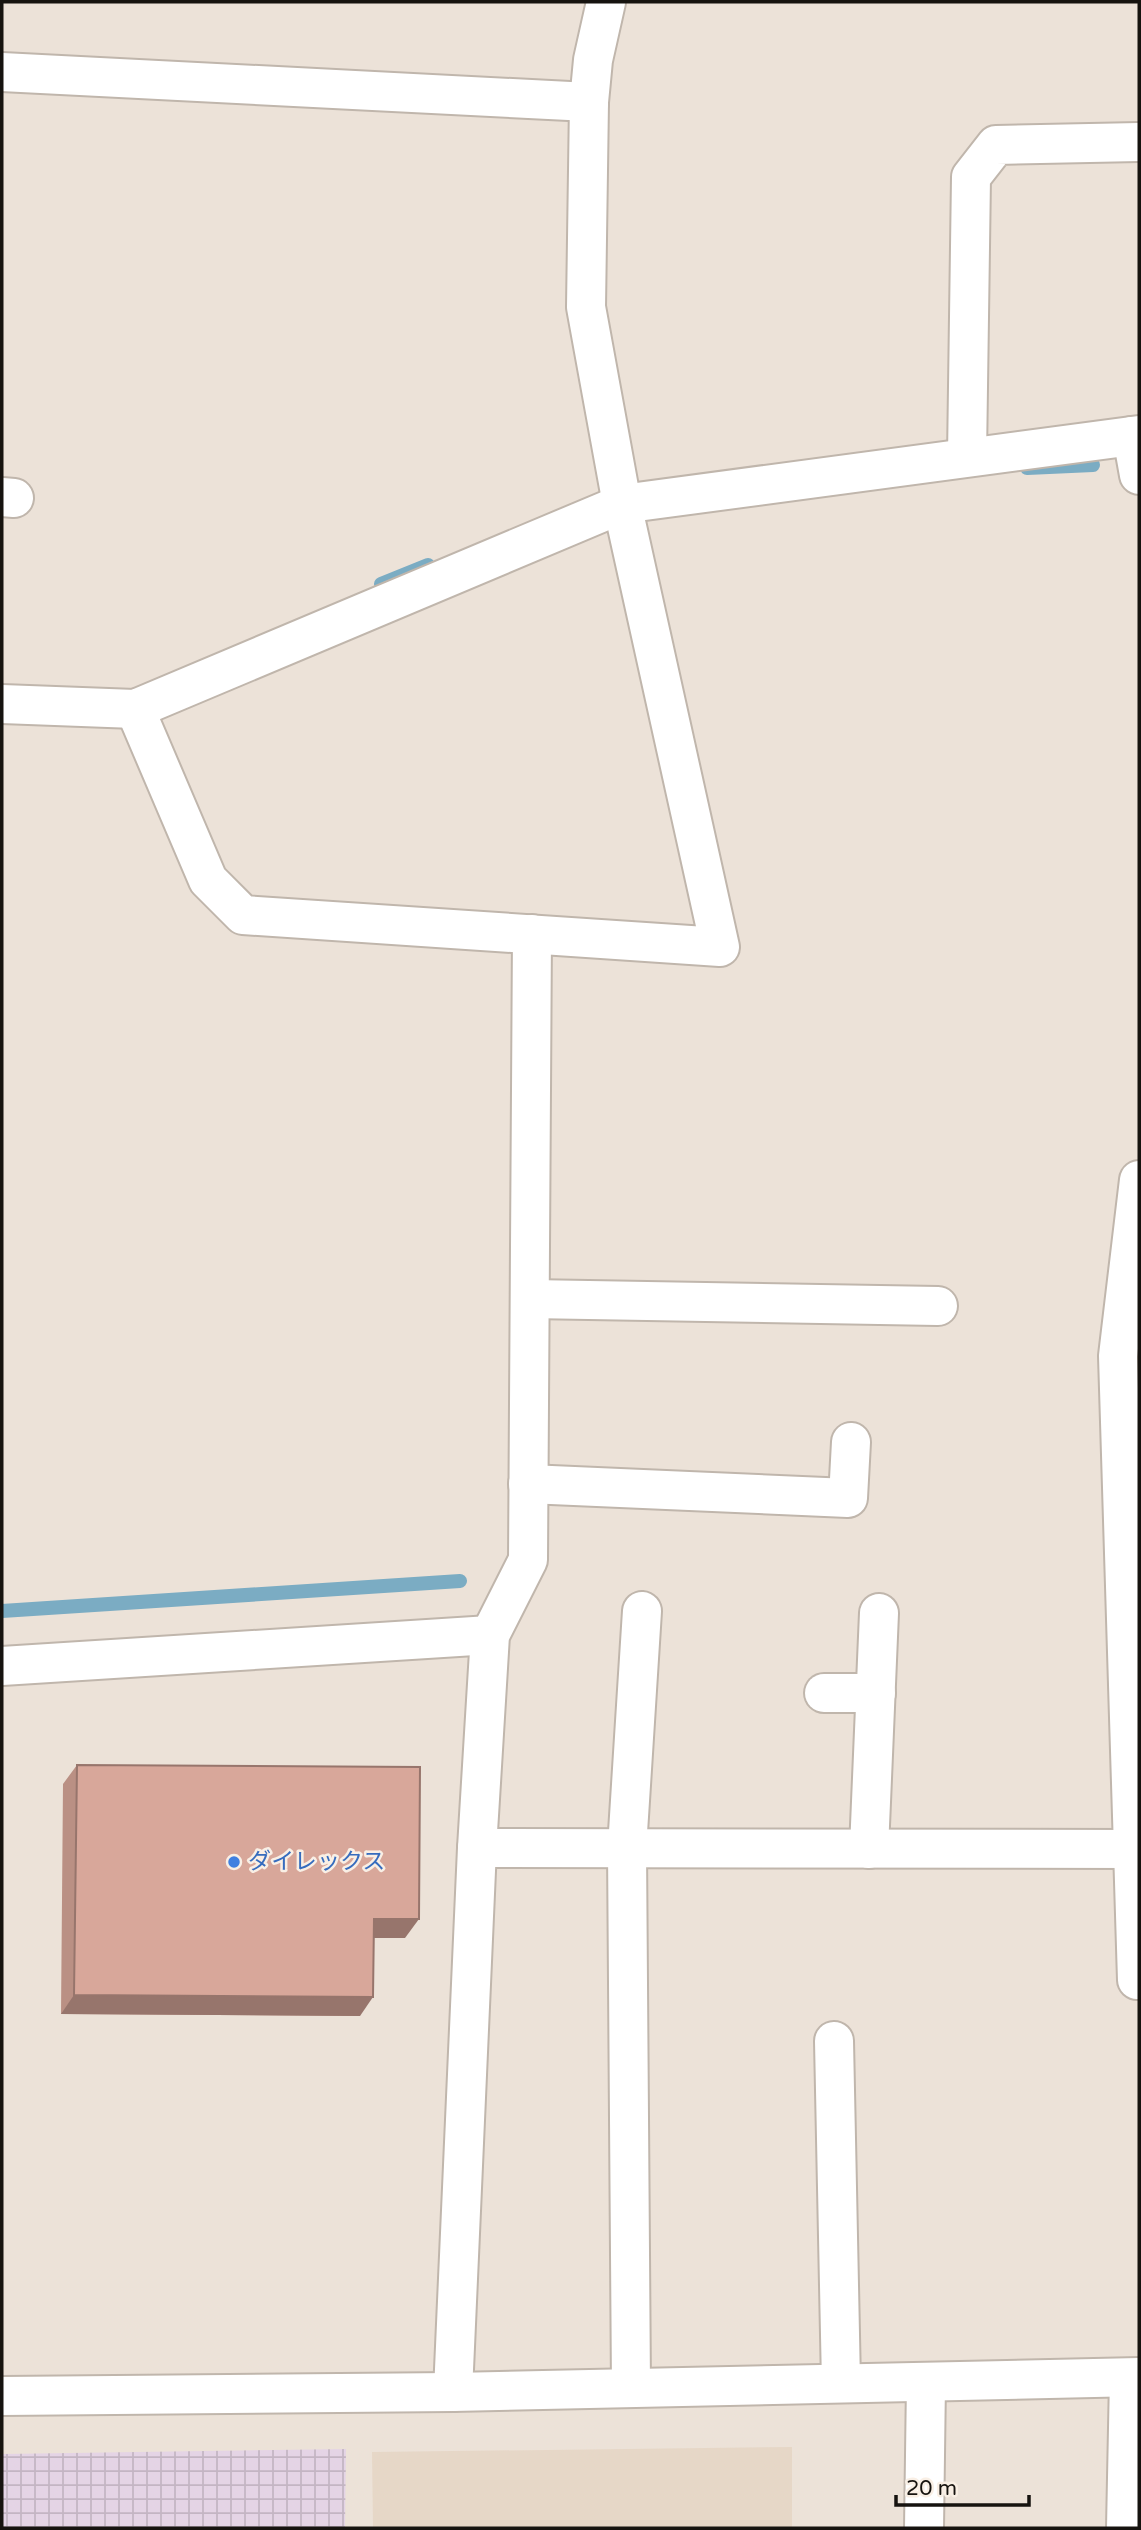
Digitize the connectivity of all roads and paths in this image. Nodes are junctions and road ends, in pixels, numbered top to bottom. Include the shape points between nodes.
1 (606, 2) edge
2 (2, 72) edge
3 (589, 102) junction
4 (1139, 142) edge
5 (1136, 436) edge
6 (967, 457) junction
7 (1139, 475) edge
8 (622, 504) junction
9 (2, 704) edge
10 (135, 709) junction
11 (532, 934) junction
12 (1139, 1180) edge
13 (530, 1299) junction
14 (938, 1307) dead end
15 (851, 1442) dead end
16 (528, 1484) junction
17 (642, 1611) dead end
18 (879, 1613) dead end
19 (490, 1635) junction
20 (2, 1666) edge
21 (824, 1693) dead end
22 (876, 1693) junction
23 (477, 1848) junction
24 (627, 1849) junction
25 (869, 1849) junction
26 (1137, 1849) edge
27 (1137, 1980) dead end
28 (834, 2041) dead end
29 (1134, 2378) edge
30 (926, 2382) junction
31 (841, 2383) junction
32 (631, 2388) junction
33 (453, 2392) junction
34 (2, 2396) edge
35 (924, 2528) edge
36 (1126, 2528) edge

1 - 3 street
2 - 3 street
3 - 8 street via 586,307
4 - 6 street via 996,145 971,177
5 - 6 street
5 - 7 street
6 - 8 street
8 - 10 street
8 - 11 street via 720,947
9 - 10 street
10 - 11 street via 208,880 243,915
11 - 13 street
12 - 26 street via 1118,1356
13 - 14 street
13 - 16 street
15 - 16 street via 848,1497
16 - 19 street via 528,1560
17 - 24 street
18 - 22 street
19 - 20 street
19 - 23 street
21 - 22 street
22 - 25 street
23 - 24 street
23 - 33 street
24 - 25 street
24 - 32 street
25 - 26 street
26 - 27 street
28 - 31 street
29 - 30 street
29 - 36 street
30 - 31 street
30 - 35 street
31 - 32 street
32 - 33 street
33 - 34 street

